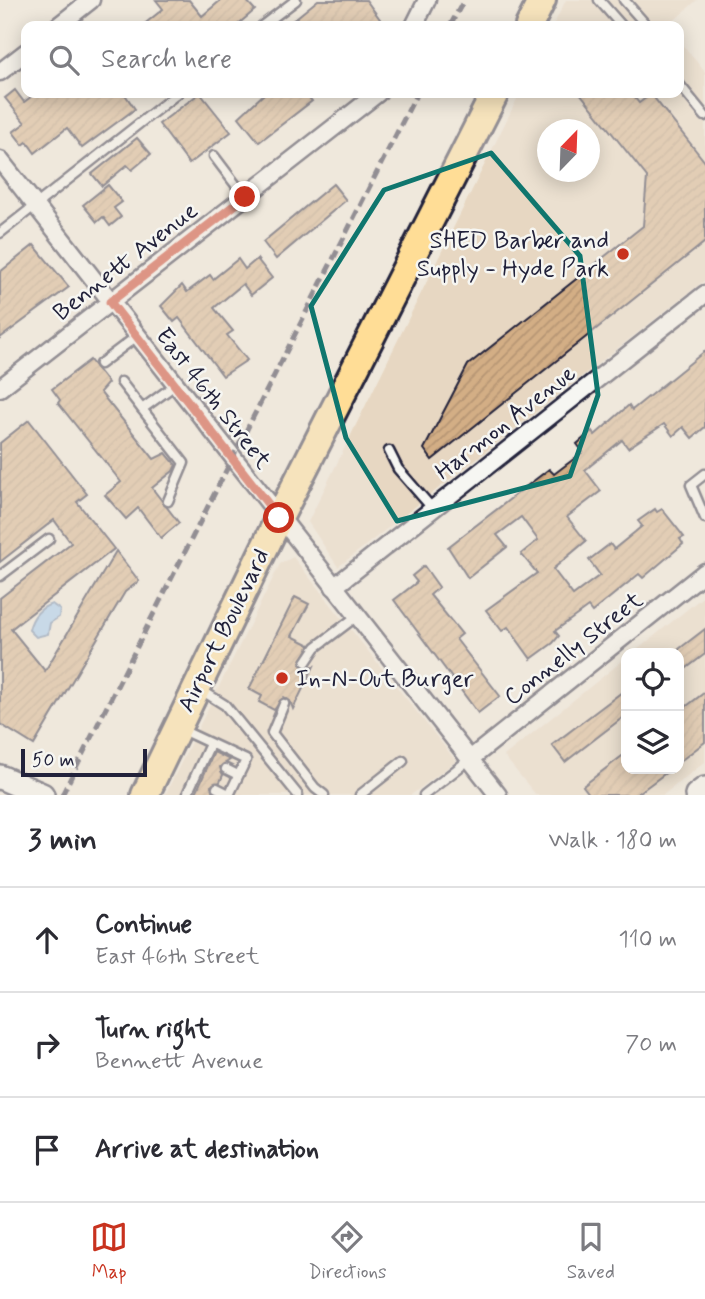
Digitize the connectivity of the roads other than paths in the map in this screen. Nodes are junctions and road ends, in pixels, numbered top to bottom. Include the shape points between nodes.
1 (91, 0) edge
2 (296, 0) edge
3 (427, 0) edge
4 (542, 0) edge
5 (599, 0) edge
6 (624, 0) edge
7 (64, 21) edge
8 (269, 21) edge
9 (416, 21) edge
10 (531, 21) edge
11 (617, 21) edge
12 (643, 21) edge
13 (21, 56) edge
14 (0, 72) edge
15 (684, 90) edge
16 (172, 98) edge
17 (372, 98) edge
18 (492, 98) edge
19 (705, 116) edge
20 (214, 156) dead end
21 (0, 160) edge
22 (245, 197) junction
23 (35, 205) junction
24 (0, 233) edge
25 (705, 294) edge
26 (110, 302) junction
27 (137, 336) junction
28 (100, 364) dead end
29 (121, 382) dead end
30 (175, 385) junction
31 (0, 388) edge
32 (142, 410) junction
33 (389, 451) dead end
34 (705, 474) edge
35 (167, 501) dead end
36 (432, 508) junction
37 (279, 518) junction
38 (705, 518) edge
39 (50, 539) dead end
40 (705, 572) edge
41 (0, 576) edge
42 (334, 587) junction
43 (357, 616) junction
44 (306, 662) dead end
45 (196, 687) junction
46 (284, 704) dead end
47 (176, 728) junction
48 (211, 744) junction
49 (470, 759) junction
50 (403, 761) dead end
51 (226, 769) dead end
52 (238, 775) junction
53 (0, 777) edge
54 (217, 788) dead end
55 (705, 789) edge
56 (33, 793) edge
57 (229, 794) edge
58 (145, 795) edge
59 (190, 795) edge
60 (298, 795) edge
61 (324, 795) edge
62 (360, 795) edge
63 (424, 795) edge
64 (498, 795) edge
65 (697, 795) edge

1 - 7 street
2 - 8 lane
3 - 9 street
4 - 10 main road
5 - 11 lane
6 - 12 lane
13 - 14 street
15 - 19 lane
16 - 23 lane
17 - 22 street, Bennett Avenue
18 - 37 main road, Airport Boulevard
20 - 22 lane
21 - 23 street, East 46th Street
22 - 26 street, Bennett Avenue
23 - 24 lane
23 - 26 street, East 46th Street
25 - 36 street, Harmon Avenue
26 - 27 street, East 46th Street
26 - 31 street, Bennett Avenue
27 - 28 lane
27 - 30 street, East 46th Street
29 - 32 lane
30 - 32 lane
30 - 37 street, East 46th Street
32 - 35 lane via 184,463
33 - 36 lane via 398,469
34 - 38 lane via 691,485
36 - 42 street, Harmon Avenue
37 - 42 street, East 46th Street
37 - 45 main road, Airport Boulevard
39 - 41 lane
40 - 49 street, Connelly Street
42 - 43 street, East 46th Street
43 - 44 lane via 316,647
43 - 49 street, East 46th Street
45 - 47 main road, Airport Boulevard
45 - 60 lane via 225,705
46 - 61 lane via 272,733
47 - 48 lane
47 - 58 main road, Airport Boulevard
48 - 52 lane via 246,760
48 - 59 lane
49 - 63 lane
49 - 64 street, East 46th Street
50 - 62 lane
51 - 52 lane
52 - 57 lane
53 - 56 main road
54 - 57 lane
55 - 65 main road

